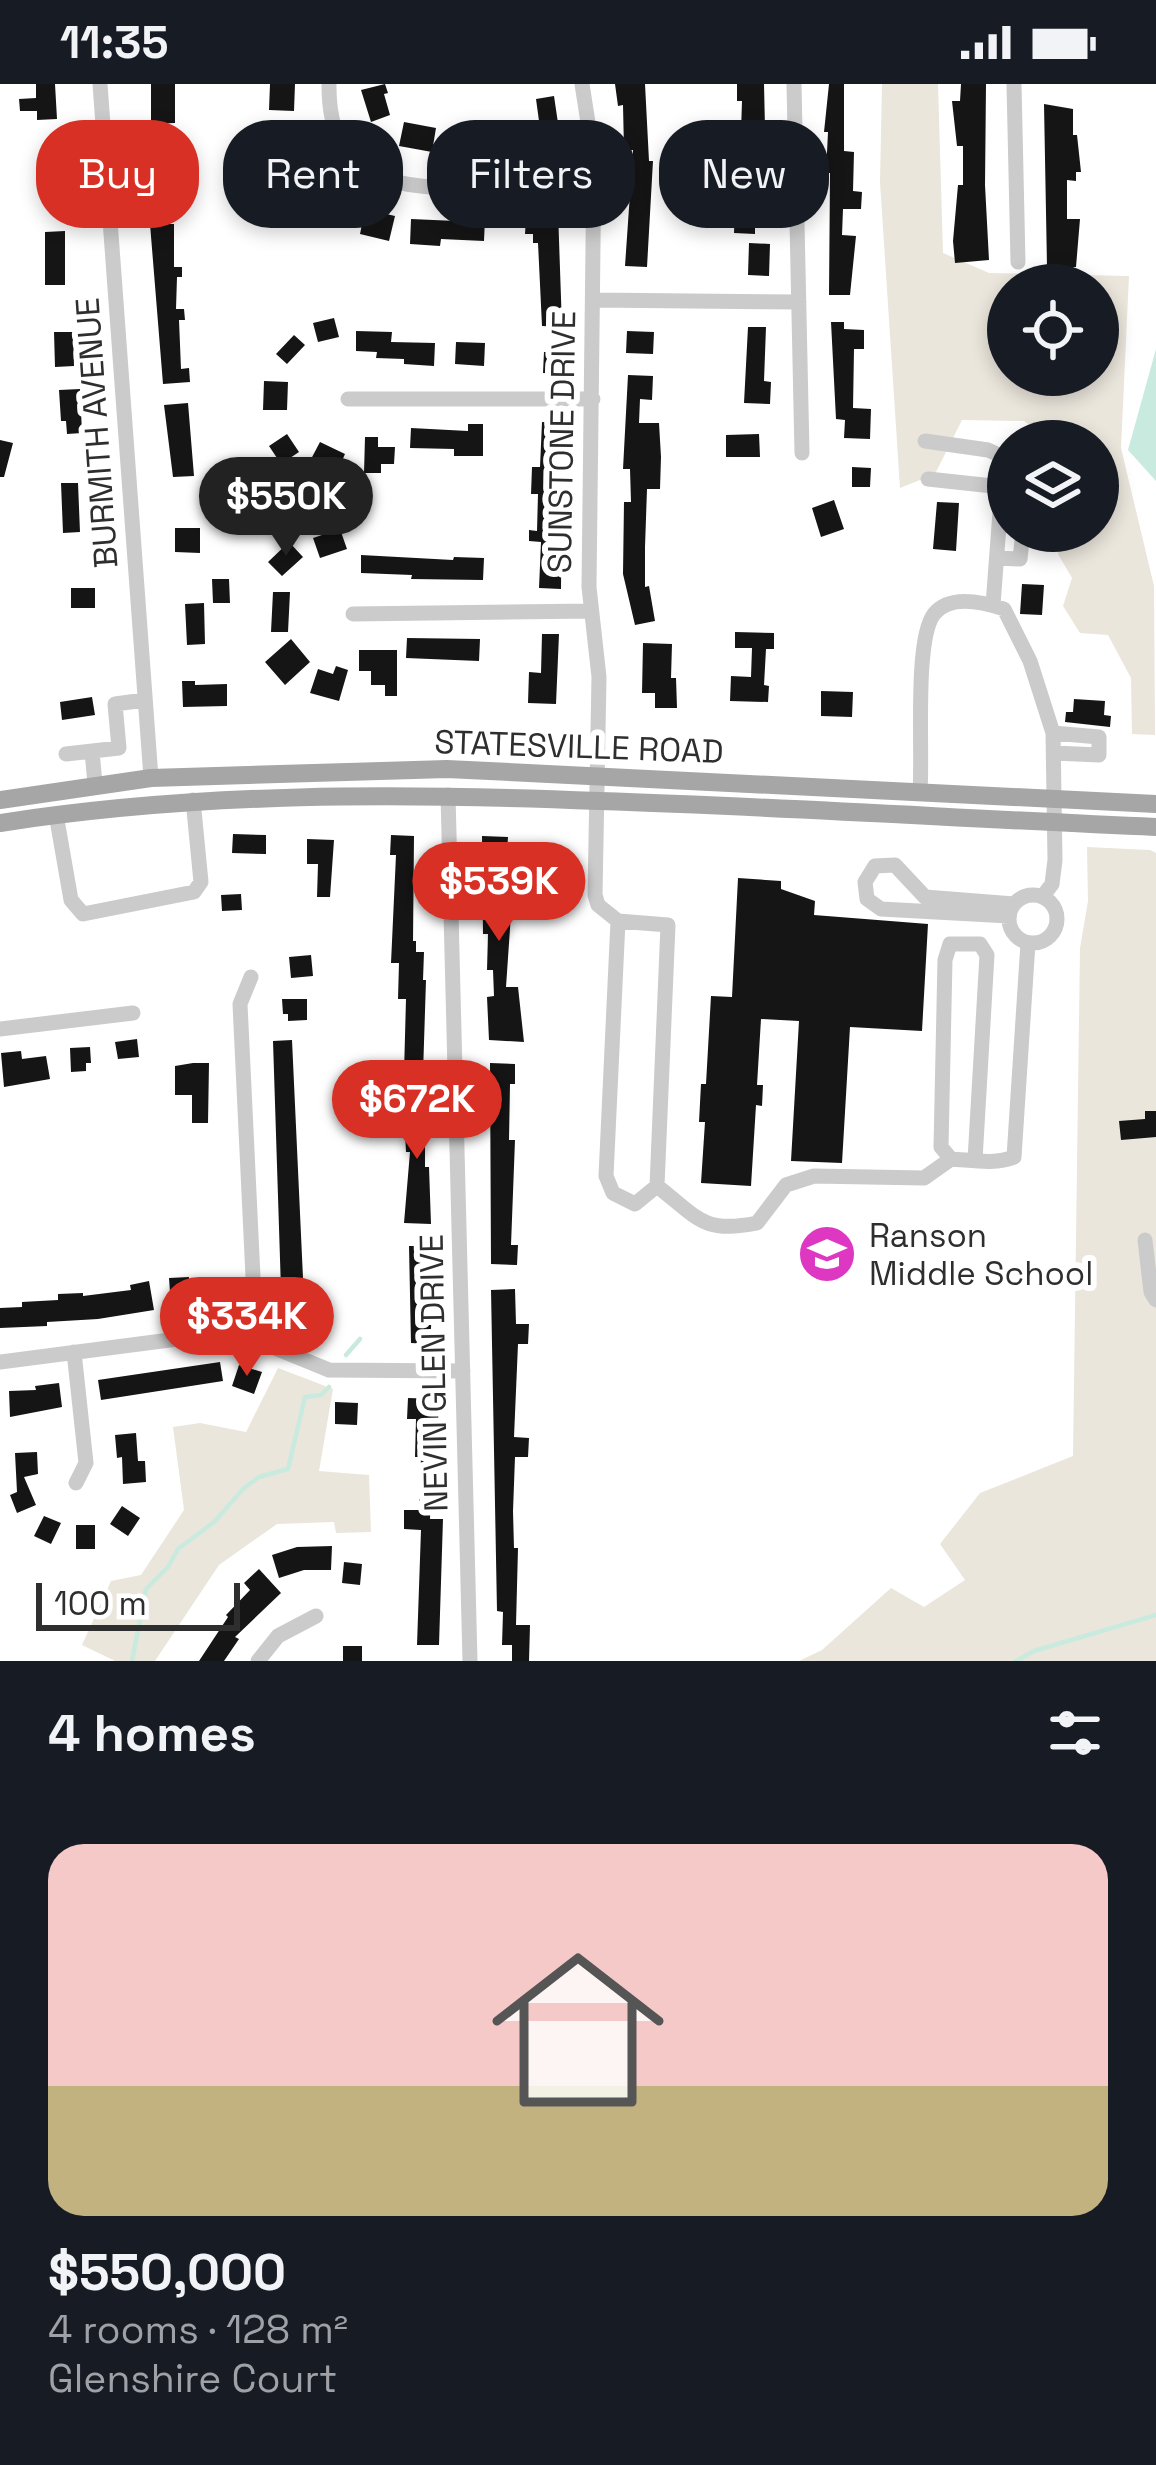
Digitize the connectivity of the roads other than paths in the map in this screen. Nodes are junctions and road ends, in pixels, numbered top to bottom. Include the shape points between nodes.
1 (100, 84) edge
2 (328, 84) edge
3 (582, 84) edge
4 (794, 84) edge
5 (1014, 84) edge
6 (590, 120) edge
7 (427, 188) edge
8 (593, 228) edge
9 (1018, 262) dead end
10 (593, 300) junction
11 (799, 302) junction
12 (347, 399) dead end
13 (592, 399) junction
14 (925, 441) dead end
15 (987, 449) edge
16 (802, 453) dead end
17 (928, 479) dead end
18 (987, 485) edge
19 (997, 552) edge
20 (1022, 552) edge
21 (997, 558) junction
22 (994, 605) junction
23 (590, 611) junction
24 (353, 614) dead end
25 (145, 700) junction
26 (147, 725) junction
27 (118, 728) junction
28 (1053, 734) junction
29 (92, 751) junction
30 (1054, 753) junction
31 (65, 754) dead end
32 (601, 774) junction
33 (151, 778) junction
34 (95, 784) junction
35 (920, 791) junction
36 (448, 795) junction
37 (1055, 798) junction
38 (0, 800) edge
39 (194, 800) junction
40 (600, 800) junction
41 (1156, 804) edge
42 (56, 814) junction
43 (0, 823) edge
44 (1057, 823) junction
45 (1156, 827) edge
46 (1042, 896) junction
47 (1011, 910) junction
48 (618, 921) junction
49 (1028, 943) junction
50 (250, 977) dead end
51 (133, 1013) dead end
52 (0, 1029) edge
53 (951, 1159) junction
54 (975, 1160) junction
55 (657, 1186) junction
56 (1145, 1240) dead end
57 (1156, 1300) edge
58 (246, 1336) junction
59 (74, 1352) junction
60 (0, 1362) edge
61 (463, 1371) junction
62 (76, 1483) dead end
63 (316, 1616) dead end
64 (258, 1661) edge
65 (470, 1661) edge

1 - 25 street, BURMITH AVENUE
2 - 7 street via 332,120 355,160 387,183
3 - 6 street, SUNSTONE DRIVE
4 - 11 street
5 - 9 street
8 - 10 street, SUNSTONE DRIVE
10 - 11 street
10 - 13 street, SUNSTONE DRIVE
11 - 16 street
12 - 13 street
13 - 23 street, SUNSTONE DRIVE
14 - 15 street
17 - 18 street
19 - 21 street
20 - 21 street via 1021,559
21 - 22 street
22 - 28 street via 1011,618
22 - 35 street via 951,604 929,622
23 - 24 street
23 - 32 street, SUNSTONE DRIVE
25 - 26 street, BURMITH AVENUE
25 - 27 street via 116,704
26 - 27 street
26 - 33 street, BURMITH AVENUE
27 - 29 street via 119,748
28 - 30 street
28 - 30 street via 1100,737 1099,755
29 - 31 street
29 - 34 street
30 - 37 street
32 - 33 main road, STATESVILLE ROAD via 447,769
32 - 35 main road, STATESVILLE ROAD
32 - 40 street, SUNSTONE DRIVE
33 - 34 main road, STATESVILLE ROAD
34 - 38 main road, STATESVILLE ROAD
35 - 37 main road, STATESVILLE ROAD
36 - 39 main road, STATESVILLE ROAD
36 - 40 main road, STATESVILLE ROAD
36 - 61 street, NEVIN GLEN DRIVE
37 - 41 main road, STATESVILLE ROAD
37 - 44 street
39 - 42 main road, STATESVILLE ROAD
39 - 42 street via 201,882 194,892 83,914 71,899
40 - 44 main road, STATESVILLE ROAD
40 - 48 street, SUNSTONE DRIVE via 596,895
42 - 43 main road, STATESVILLE ROAD
44 - 45 main road, STATESVILLE ROAD
44 - 46 street via 1052,884
46 - 47 street via 1027,895
46 - 49 street via 1057,914 1055,929
47 - 47 street via 925,897 895,865 875,866 865,882 867,899 881,909
47 - 49 street via 1014,935
48 - 55 street via 668,925
48 - 55 street via 606,1176 614,1193 635,1204
49 - 54 street via 1014,1157
50 - 58 street via 240,1004 254,1298
51 - 52 street
53 - 54 street
53 - 54 street via 938,1125 945,960 950,944 980,944 987,955
53 - 55 street via 924,1178 814,1176 786,1185 757,1223 722,1230
56 - 57 street
58 - 59 street
58 - 61 street via 329,1370
59 - 60 street
59 - 62 street via 86,1463
61 - 65 street, NEVIN GLEN DRIVE
63 - 64 street via 278,1636

